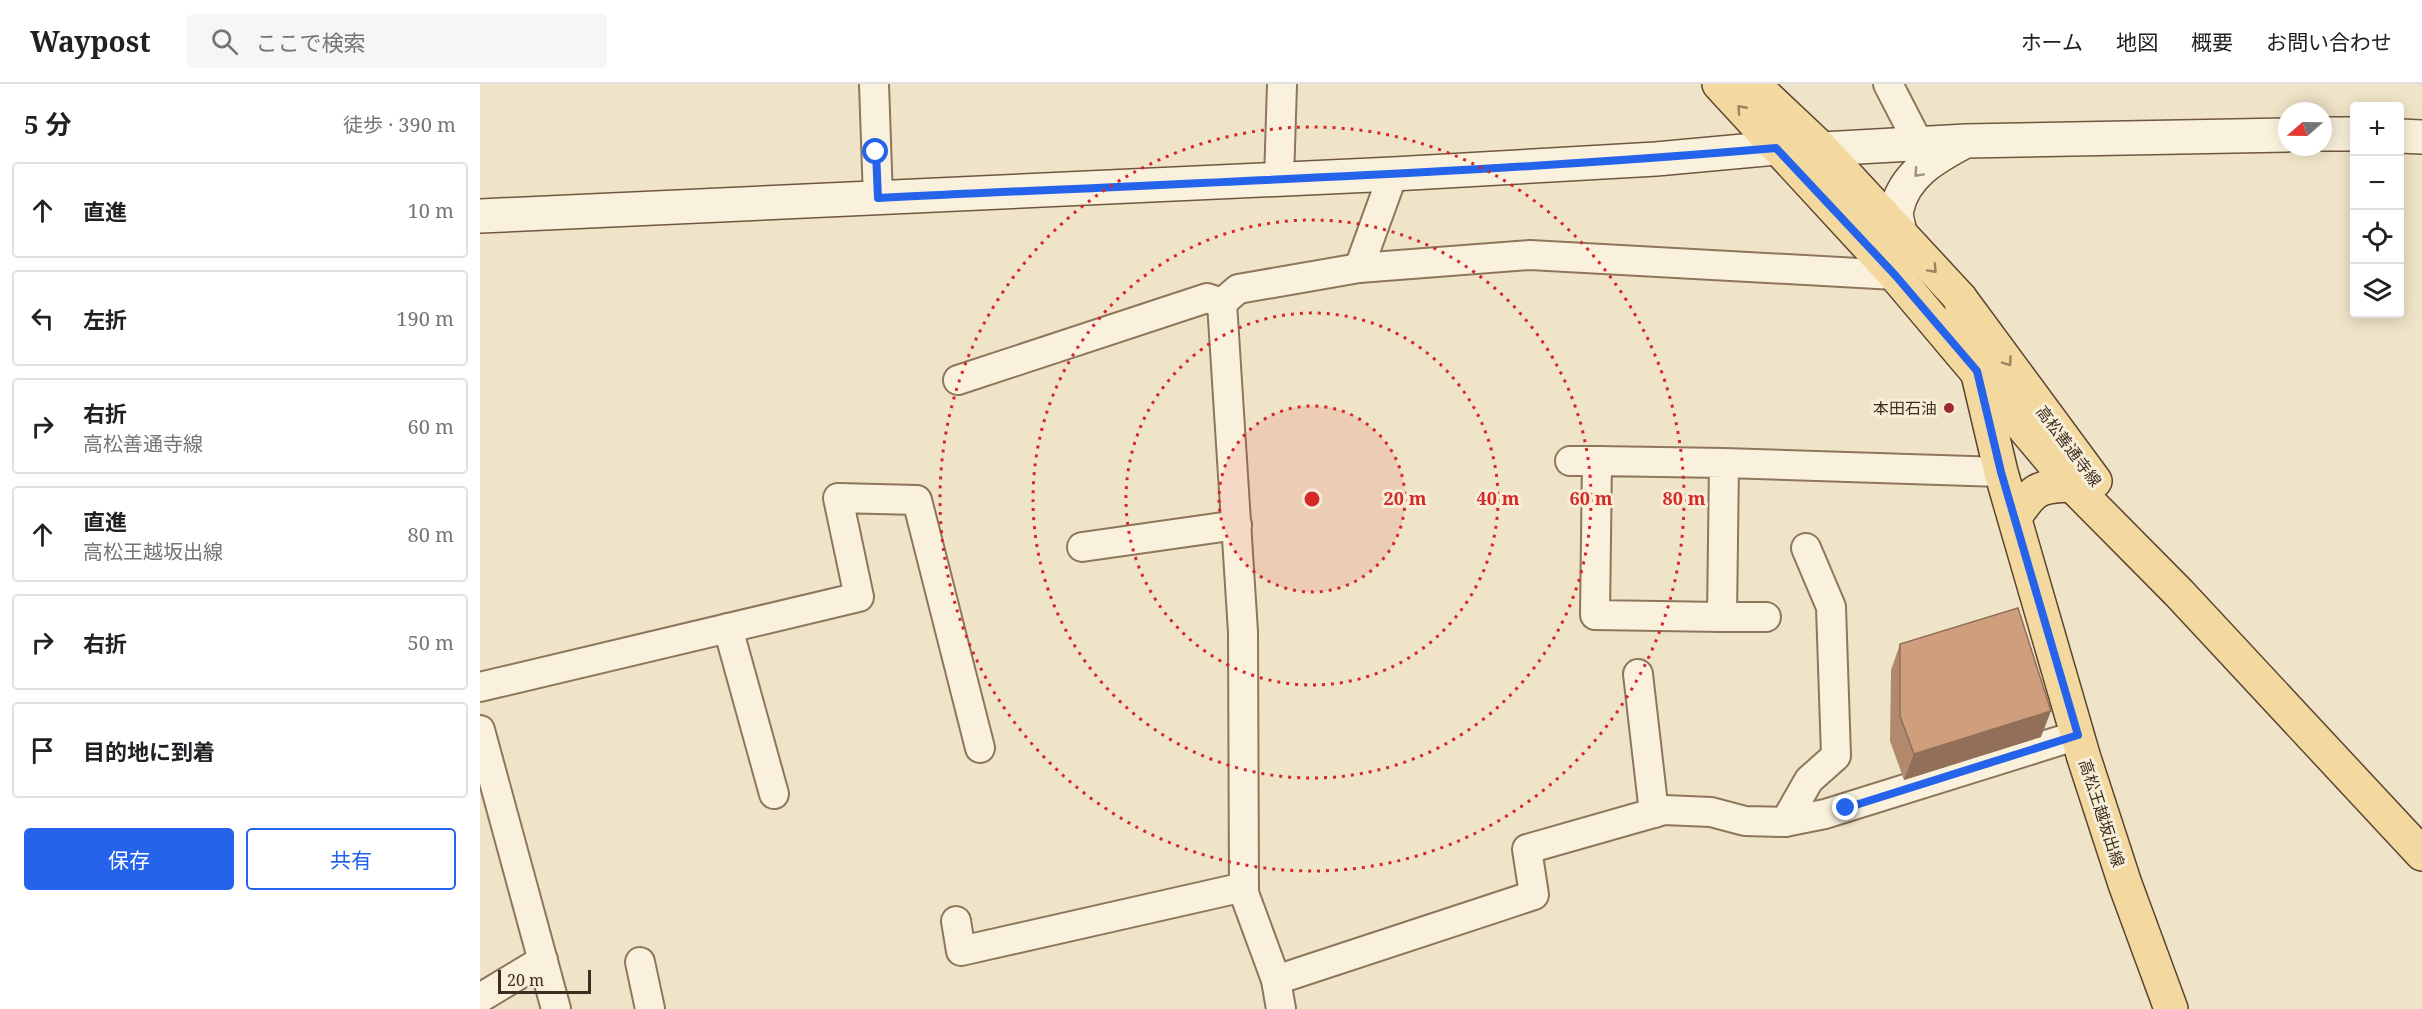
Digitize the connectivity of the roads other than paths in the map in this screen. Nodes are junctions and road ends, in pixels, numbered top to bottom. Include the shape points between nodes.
1 (874, 84) edge
2 (1282, 84) edge
3 (1719, 84) edge
4 (1752, 84) edge
5 (1888, 84) edge
6 (2332, 134) edge
7 (2350, 134) edge
8 (2278, 135) edge
9 (2404, 136) edge
10 (2422, 137) edge
11 (1966, 141) junction
12 (1919, 144) junction
13 (1776, 148) junction
14 (1832, 160) junction
15 (1392, 174) junction
16 (1279, 180) junction
17 (878, 198) junction
18 (480, 216) edge
19 (1849, 226) junction
20 (1900, 232) junction
21 (1359, 267) junction
22 (1895, 275) junction
23 (1960, 298) junction
24 (1222, 303) junction
25 (1977, 371) junction
26 (958, 380) dead end
27 (2056, 449) junction
28 (1724, 463) junction
29 (2001, 472) junction
30 (2072, 485) junction
31 (2015, 517) junction
32 (1237, 525) junction
33 (1082, 547) dead end
34 (1806, 548) dead end
35 (2179, 593) junction
36 (1722, 616) junction
37 (1766, 617) dead end
38 (728, 628) junction
39 (1638, 674) dead end
40 (480, 687) edge
41 (480, 730) edge
42 (2078, 735) junction
43 (980, 748) dead end
44 (774, 794) dead end
45 (1654, 813) junction
46 (1785, 822) junction
47 (2422, 854) edge
48 (1244, 887) junction
49 (956, 921) dead end
50 (543, 960) junction
51 (640, 962) dead end
52 (1276, 980) junction
53 (480, 998) edge
54 (555, 1009) edge
55 (650, 1009) edge
56 (1281, 1009) edge
57 (2172, 1009) edge

1 - 17 street
2 - 16 street
13 -> 3 main road, 高松善通寺線
4 - 14 main road, 高松善通寺線
5 - 12 street
6 - 7 street
8 - 11 street
9 - 10 street
11 - 12 street
11 -> 20 street via 1932,159 1914,174 1896,210
12 - 14 street via 1871,146
13 - 14 street
13 - 15 street
13 - 19 main road, 高松善通寺線
14 - 19 street via 1832,194
14 - 20 main road, 高松善通寺線
15 - 16 street
15 - 21 street
16 - 17 street
17 - 18 street
19 - 22 main road, 高松善通寺線
20 -> 23 main road, 高松善通寺線
21 - 22 street via 1530,255
21 - 24 street via 1238,289
22 - 25 main road, 高松善通寺線
23 - 25 main road, 高松善通寺線
23 -> 27 main road, 高松善通寺線
24 - 26 street via 1207,298
24 - 32 street
25 - 27 main road, 高松善通寺線
25 - 29 main road, 高松王越坂出線
27 - 29 main road via 2021,458
27 - 30 main road, 高松善通寺線
27 - 35 main road, 高松善通寺線
28 - 29 street
28 - 36 street
28 - 36 street via 1583,461 1595,624
29 - 31 main road, 高松王越坂出線
30 - 31 main road via 2040,489 2029,496
30 - 35 main road, 高松善通寺線
31 - 42 main road, 高松王越坂出線
32 - 33 street
32 - 48 street via 1244,632
34 - 46 street via 1830,607 1836,756 1809,780
35 - 47 main road, 高松善通寺線
36 - 37 street
38 - 40 street
38 - 43 street via 859,597 838,498 917,500
38 - 44 street
39 - 45 street
41 - 50 street
42 - 46 street via 1825,814
42 - 57 main road, 高松王越坂出線 via 2102,819
45 - 46 street via 1711,812 1745,821
45 - 52 street via 1527,849 1534,895
48 - 49 street via 961,951
48 - 52 street
50 - 53 street
50 - 54 street
51 - 55 street
52 - 56 street

